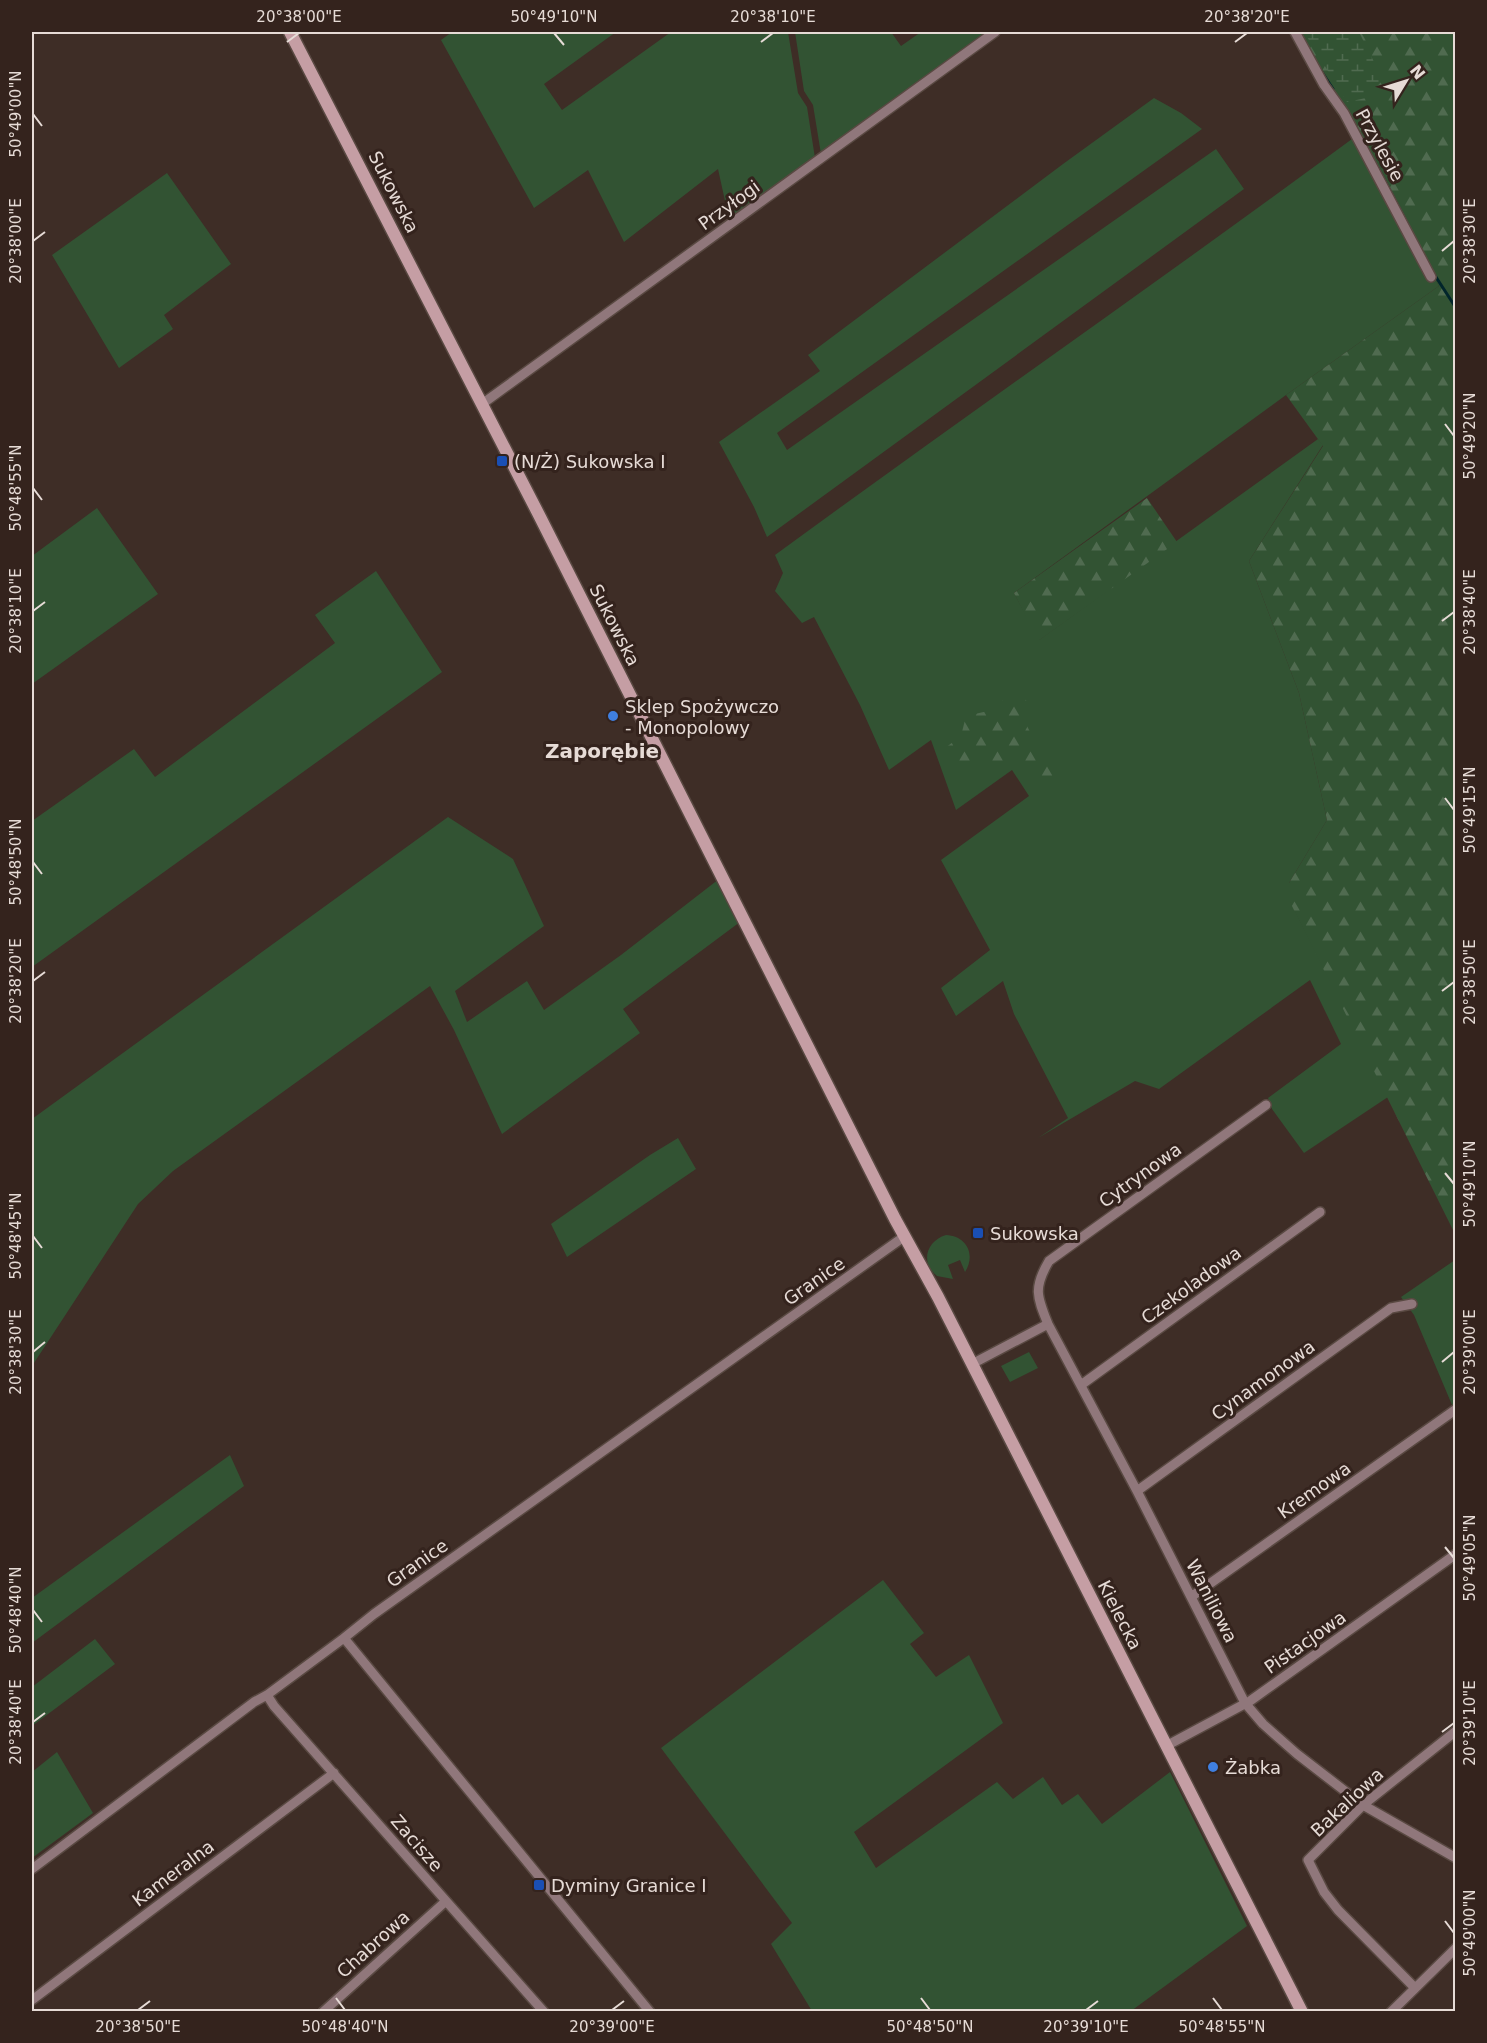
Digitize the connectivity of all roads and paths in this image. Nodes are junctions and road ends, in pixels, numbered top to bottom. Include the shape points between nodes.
1 (290, 32) edge
2 (995, 32) edge
3 (1294, 32) edge
4 (1431, 277) dead end
5 (482, 404) junction
6 (1266, 1105) dead end
7 (1320, 1212) dead end
8 (904, 1236) junction
9 (1039, 1278) joint
10 (1412, 1304) dead end
11 (1048, 1324) junction
12 (972, 1364) junction
13 (1081, 1385) junction
14 (1455, 1410) edge
15 (1137, 1491) junction
16 (1455, 1554) edge
17 (1191, 1597) junction
18 (344, 1638) junction
19 (267, 1695) junction
20 (1245, 1703) junction
21 (1455, 1731) edge
22 (1166, 1746) junction
23 (334, 1773) junction
24 (1363, 1805) junction
25 (1455, 1858) edge
26 (32, 1869) edge
27 (446, 1900) junction
28 (1455, 1948) edge
29 (1415, 1988) junction
30 (32, 2000) edge
31 (322, 2012) edge
32 (544, 2012) edge
33 (650, 2012) edge
34 (1302, 2012) edge
35 (1391, 2012) edge

1 - 5 street, Sukowska
2 - 5 street, Przyłogi
3 - 4 street, Przylesie via 1344,113
5 - 8 street, Sukowska
6 - 9 street, Cytrynowa via 1049,1262
7 - 13 street, Czekoladowa
8 - 12 street, Kielecka
8 - 18 street, Granice
9 - 11 street, Waniliowa via 1038,1300
10 - 15 street, Cynamonowa via 1391,1308
11 - 12 street
11 - 13 street, Waniliowa
12 - 22 street, Kielecka
13 - 15 street, Waniliowa
14 - 17 street, Kremowa
15 - 17 street, Waniliowa
16 - 20 street, Pistacjowa
17 - 20 street, Waniliowa
18 - 19 street
18 - 33 street
19 - 23 street, Zacisze
19 - 26 street
20 - 22 street, Pistacjowa
20 - 24 street, Waniliowa via 1297,1754
21 - 24 street, Bakaliowa
22 - 34 street, Kielecka
23 - 27 street, Zacisze
23 - 30 street, Kameralna
24 - 25 street, Waniliowa
24 - 29 street, Bakaliowa via 1308,1860 1338,1910
27 - 31 street, Chabrowa
27 - 32 street, Zacisze
28 - 29 street
29 - 35 street

